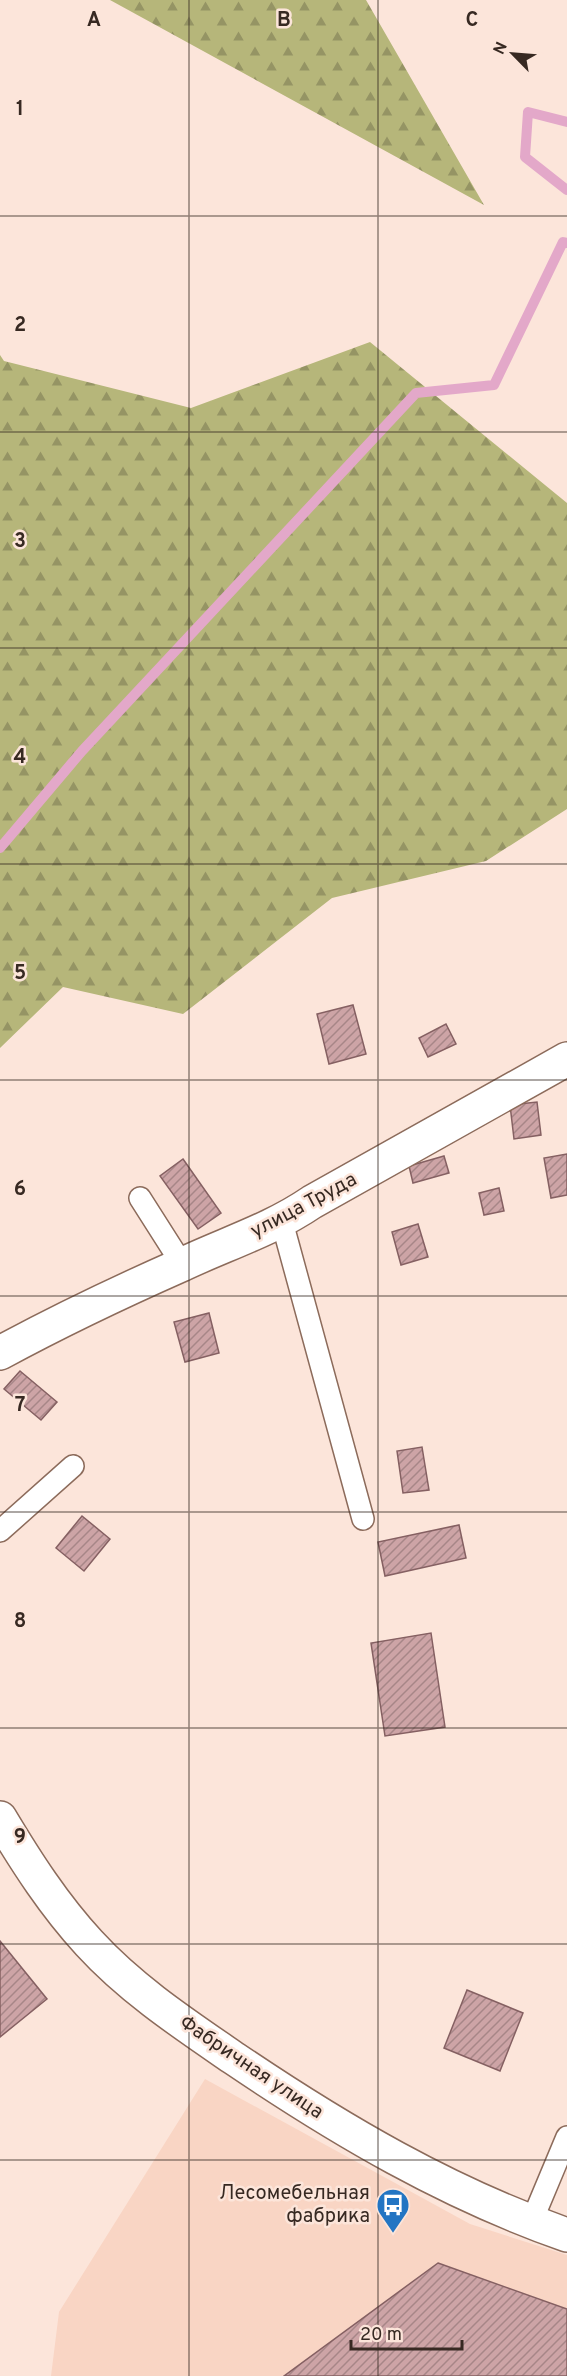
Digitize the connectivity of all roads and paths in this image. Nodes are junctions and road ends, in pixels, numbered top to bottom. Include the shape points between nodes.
1 (567, 1059) edge
2 (140, 1198) dead end
3 (282, 1222) junction
4 (182, 1264) junction
5 (0, 1353) edge
6 (73, 1466) dead end
7 (363, 1519) dead end
8 (0, 1531) edge
9 (2, 1827) edge
10 (567, 2137) edge
11 (531, 2223) junction
12 (567, 2235) edge

1 - 3 street, улица Труда
2 - 4 lane
3 - 4 street, улица Труда
3 - 7 lane
4 - 5 street, улица Труда
6 - 8 lane
9 - 11 street, Фабричная улица via 44,1890 90,1944 134,1986 333,2124 441,2184
10 - 11 lane
11 - 12 street, Фабричная улица

